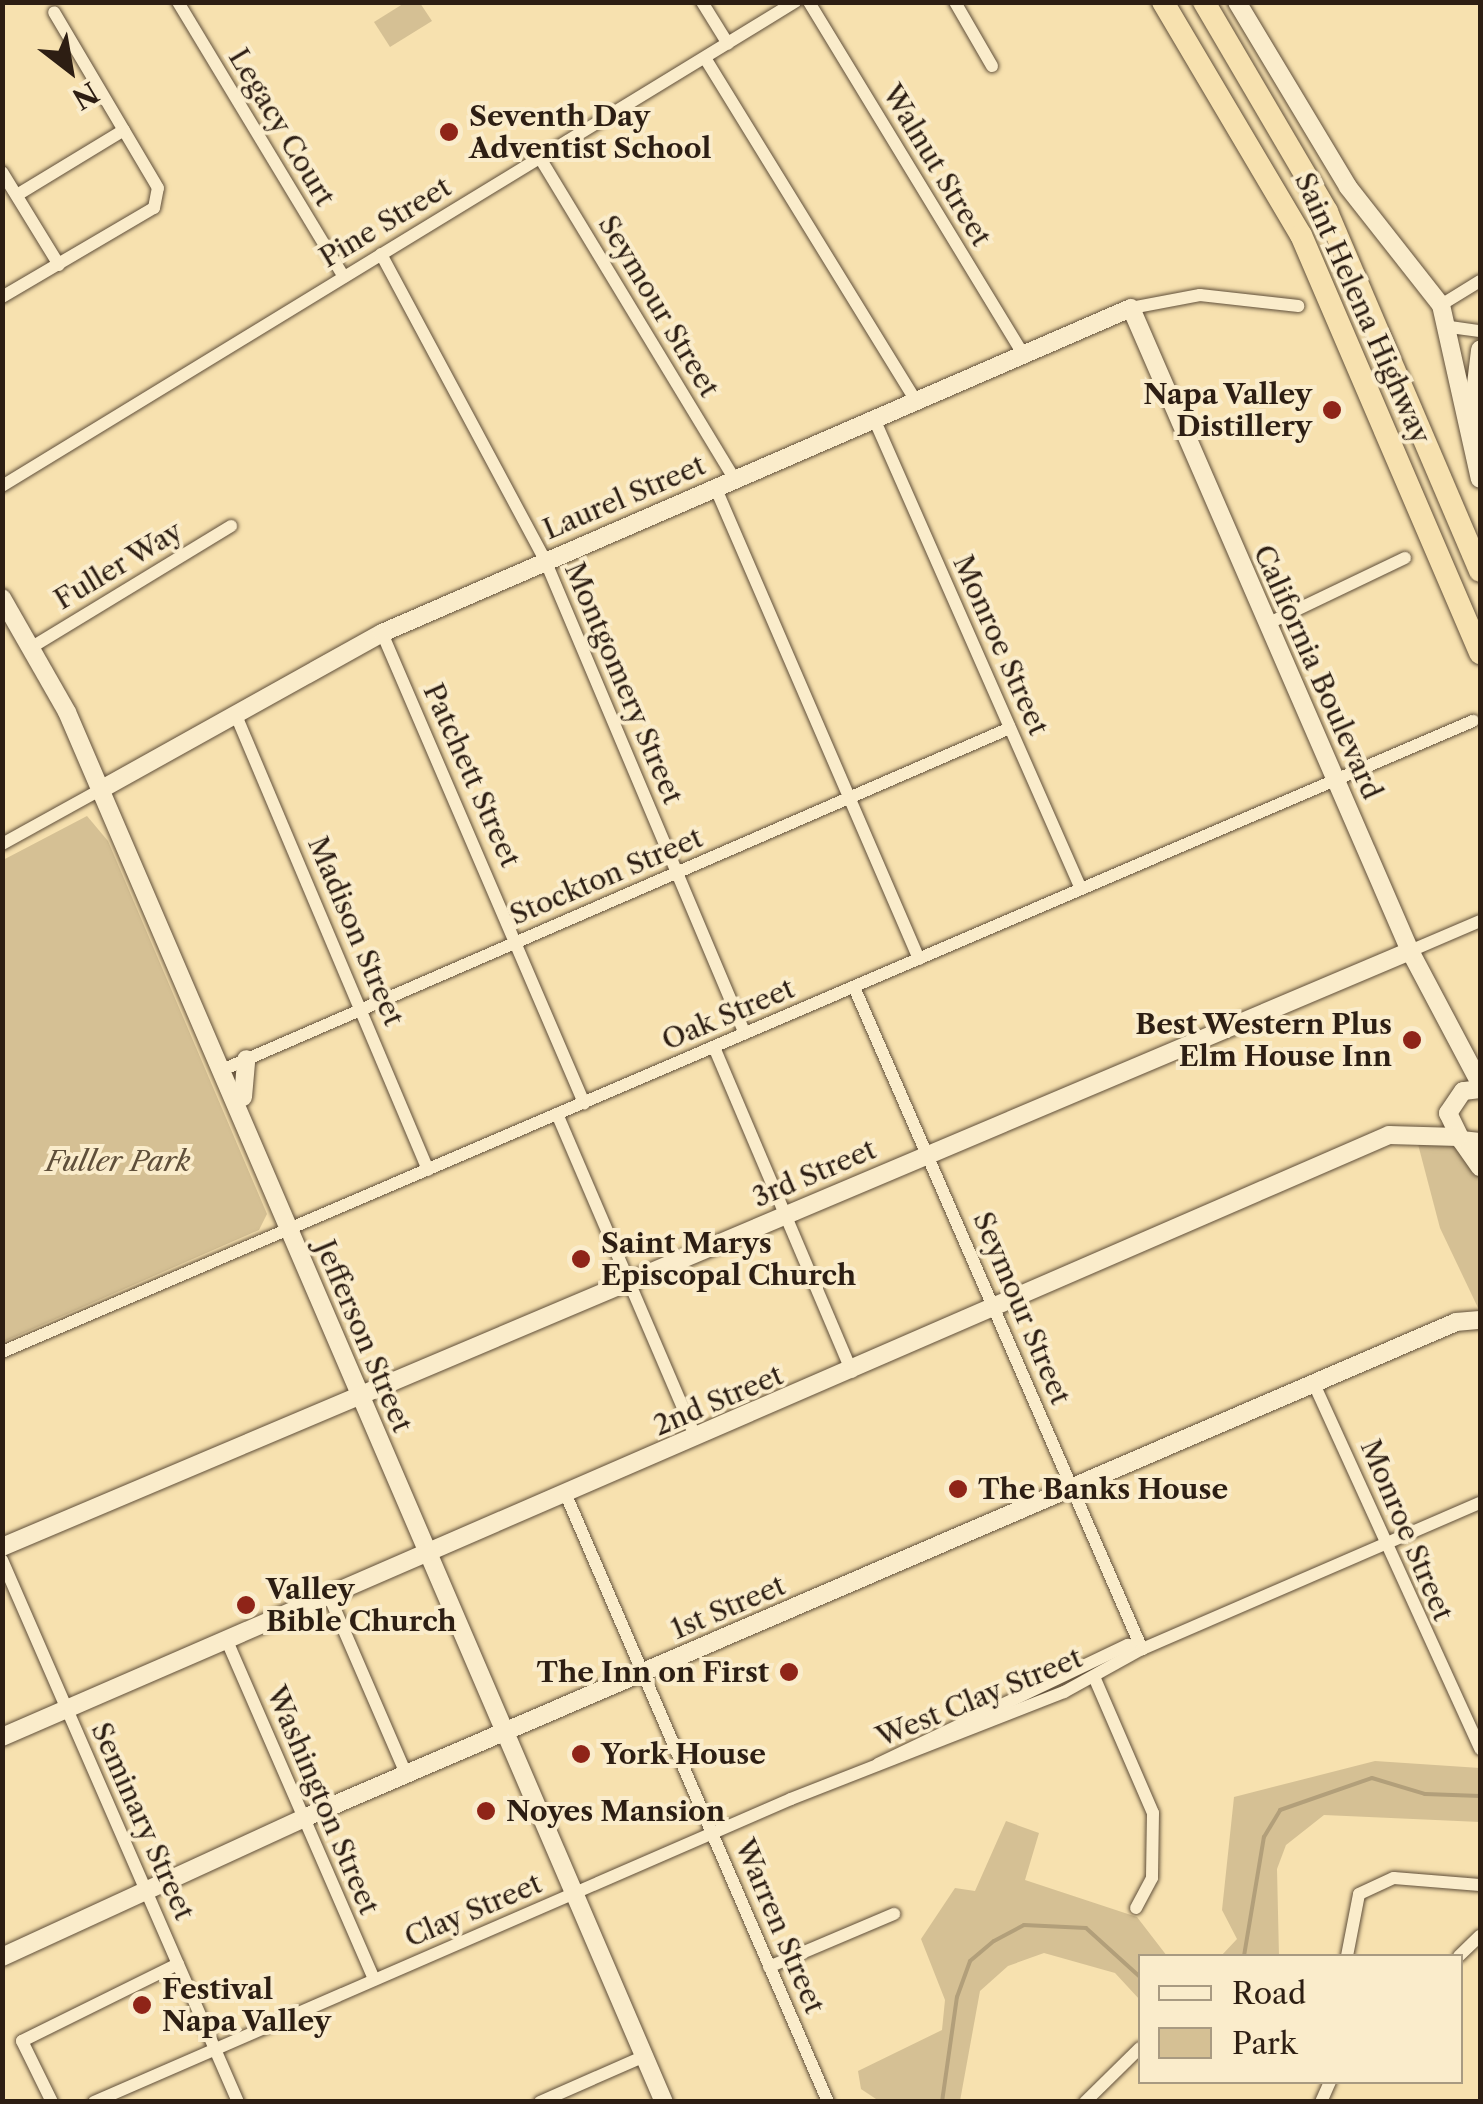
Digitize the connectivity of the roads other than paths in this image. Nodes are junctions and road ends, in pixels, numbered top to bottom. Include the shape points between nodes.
1 (178, 2) edge
2 (702, 2) edge
3 (794, 2) edge
4 (809, 2) edge
5 (954, 2) edge
6 (1163, 2) edge
7 (1204, 2) edge
8 (1237, 2) edge
9 (54, 12) dead end
10 (728, 44) junction
11 (704, 58) junction
12 (992, 66) dead end
13 (124, 130) junction
14 (540, 158) junction
15 (2, 172) edge
16 (17, 195) junction
17 (381, 254) junction
18 (59, 264) junction
19 (344, 277) junction
20 (1480, 281) edge
21 (2, 297) edge
22 (1442, 305) junction
23 (1298, 306) dead end
24 (1131, 308) junction
25 (1450, 328) junction
26 (1480, 331) edge
27 (1480, 350) edge
28 (1022, 353) junction
29 (916, 402) junction
30 (875, 421) junction
31 (1470, 451) junction
32 (1480, 479) edge
33 (736, 481) junction
34 (2, 486) edge
35 (716, 489) junction
36 (230, 526) dead end
37 (1405, 558) dead end
38 (545, 560) junction
39 (1480, 571) edge
40 (2, 598) edge
41 (1267, 624) junction
42 (382, 633) junction
43 (32, 647) junction
44 (1480, 652) edge
45 (235, 713) junction
46 (1473, 721) dead end
47 (1010, 728) junction
48 (1336, 780) junction
49 (100, 790) junction
50 (851, 796) junction
51 (2, 844) edge
52 (675, 873) junction
53 (1081, 890) junction
54 (1480, 921) edge
55 (518, 941) junction
56 (1410, 951) junction
57 (919, 959) junction
58 (854, 987) junction
59 (364, 1008) junction
60 (745, 1034) junction
61 (714, 1047) junction
62 (1458, 1056) junction
63 (246, 1060) junction
64 (222, 1070) junction
65 (1480, 1086) edge
66 (1455, 1097) junction
67 (584, 1103) junction
68 (557, 1114) junction
69 (253, 1139) junction
70 (1466, 1140) edge
71 (929, 1154) junction
72 (1480, 1167) edge
73 (428, 1170) junction
74 (784, 1216) junction
75 (289, 1228) junction
76 (629, 1281) junction
77 (999, 1309) junction
78 (1480, 1320) edge
79 (2, 1352) edge
80 (852, 1372) junction
81 (1314, 1384) junction
82 (358, 1395) junction
83 (696, 1439) junction
84 (1070, 1489) junction
85 (566, 1495) junction
86 (1480, 1504) edge
87 (1390, 1542) junction
88 (2, 1547) edge
89 (429, 1555) junction
90 (2, 1560) edge
91 (330, 1598) junction
92 (227, 1640) junction
93 (1142, 1649) junction
94 (644, 1674) junction
95 (1094, 1679) junction
96 (67, 1709) junction
97 (504, 1734) junction
98 (2, 1737) edge
99 (1480, 1750) edge
100 (874, 1767) junction
101 (407, 1776) junction
102 (304, 1818) junction
103 (712, 1834) junction
104 (1480, 1885) edge
105 (146, 1888) junction
106 (573, 1894) junction
107 (1136, 1908) dead end
108 (894, 1914) dead end
109 (1480, 1936) edge
110 (1347, 1954) edge
111 (1461, 1954) edge
112 (2, 1957) edge
113 (178, 1964) junction
114 (769, 1968) junction
115 (374, 1979) junction
116 (215, 2048) junction
117 (1138, 2050) edge
118 (645, 2056) junction
119 (52, 2102) edge
120 (94, 2102) edge
121 (238, 2102) edge
122 (540, 2102) edge
123 (664, 2102) edge
124 (828, 2102) edge
125 (1086, 2102) edge

1 - 19 street, Legacy Court
2 - 10 street
3 - 10 street, Pine Street
4 - 28 street, Walnut Street
5 - 12 street
6 - 44 highway, Saint Helena Highway via 1301,235
7 - 39 highway, Saint Helena Highway via 1335,229
8 - 22 street via 1348,187
9 - 13 street
10 - 11 street, Pine Street
11 - 14 street, Pine Street
11 - 29 street
13 - 16 street
13 - 18 street via 158,188 154,208
14 - 17 street, Pine Street
14 - 33 street, Seymour Street
15 - 16 street
16 - 18 street
17 - 19 street, Pine Street
17 - 38 street, Montgomery Street
18 - 21 street
19 - 34 street, Pine Street
20 - 22 street
22 - 25 street
23 - 24 street, Laurel Street via 1200,295
24 - 28 street, Laurel Street
24 - 41 street, California Boulevard
25 - 26 street
25 - 31 street
27 - 31 street
28 - 29 street, Laurel Street
29 - 30 street, Laurel Street
30 - 33 street, Laurel Street
30 - 47 street, Monroe Street
31 - 32 street
33 - 35 street, Laurel Street
35 - 38 street, Laurel Street
35 - 50 street
36 - 43 street, Fuller Way
37 - 41 street
38 - 42 street, Laurel Street
38 - 52 street, Montgomery Street
40 - 43 street, Jefferson Street
41 - 48 street, California Boulevard
42 - 45 street, Laurel Street
42 - 55 street, Patchett Street
43 - 49 street, Jefferson Street
45 - 49 street, Laurel Street
45 - 59 street, Madison Street
46 - 48 street, Oak Street
47 - 50 street, Stockton Street
47 - 53 street, Monroe Street
48 - 53 street, Oak Street
48 - 56 street, California Boulevard
49 - 51 street, Laurel Street
49 - 64 street, Jefferson Street
50 - 52 street, Stockton Street
50 - 57 street
52 - 55 street, Stockton Street
52 - 60 street, Montgomery Street
53 - 57 street, Oak Street
54 - 56 street, 3rd Street
55 - 59 street, Stockton Street
55 - 67 street, Patchett Street
56 - 62 street, California Boulevard
56 - 71 street, 3rd Street
57 - 58 street, Oak Street
58 - 60 street, Oak Street
58 - 71 street, Seymour Street
59 - 63 street, Stockton Street
59 - 73 street, Madison Street
60 - 61 street, Oak Street
61 - 67 street, Oak Street
61 - 74 street
62 - 65 street, California Boulevard
62 - 66 street, California Boulevard
63 - 64 street, Stockton Street
63 - 69 street via 239,1088
64 - 69 street, Jefferson Street
65 - 66 street
66 - 70 street, California Boulevard via 1448,1113
67 - 68 street, Oak Street
68 - 73 street, Oak Street
68 - 76 street
69 - 75 street, Jefferson Street
70 - 72 street
70 - 77 street, 2nd Street via 1388,1135
71 - 74 street, 3rd Street
71 - 77 street, Seymour Street
73 - 75 street, Oak Street
74 - 76 street, 3rd Street
74 - 80 street
75 - 79 street, Oak Street
75 - 82 street, Jefferson Street
76 - 82 street, 3rd Street
76 - 83 street
77 - 80 street, 2nd Street
77 - 84 street, Seymour Street
78 - 81 street, 1st Street
80 - 83 street, 2nd Street
81 - 84 street, 1st Street
81 - 87 street, Monroe Street
82 - 88 street, 3rd Street
82 - 89 street, Jefferson Street
83 - 85 street, 2nd Street
84 - 93 street, Seymour Street
84 - 94 street, 1st Street
85 - 89 street, 2nd Street
85 - 94 street, Warren Street
86 - 87 street, West Clay Street
87 - 93 street, West Clay Street
87 - 99 street, Monroe Street
89 - 91 street, 2nd Street
89 - 97 street, Jefferson Street
90 - 96 street, Seminary Street
91 - 92 street, 2nd Street
91 - 101 street
92 - 96 street, 2nd Street
92 - 102 street, Washington Street
93 - 95 street, West Clay Street
93 - 100 street, West Clay Street via 1128,1645
94 - 97 street, 1st Street
94 - 103 street, Warren Street
95 - 100 street, West Clay Street
95 - 107 street via 1156,1828 1152,1878
96 - 98 street, 2nd Street
96 - 105 street, Seminary Street
97 - 101 street, 1st Street
97 - 106 street, Jefferson Street
100 - 103 street, Clay Street
101 - 102 street, 1st Street
102 - 105 street, 1st Street
102 - 115 street, Washington Street
103 - 106 street, Clay Street
103 - 114 street, Warren Street
104 - 110 street via 1394,1878 1359,1894
105 - 112 street, 1st Street
105 - 113 street, Seminary Street
106 - 115 street, Clay Street
106 - 118 street, Jefferson Street
108 - 114 street
109 - 111 street
113 - 116 street, Seminary Street
113 - 119 street via 22,2041
114 - 124 street, Warren Street
115 - 116 street, Clay Street
116 - 120 street, Clay Street
116 - 121 street, Seminary Street
117 - 125 street
118 - 122 street
118 - 123 street, Jefferson Street

